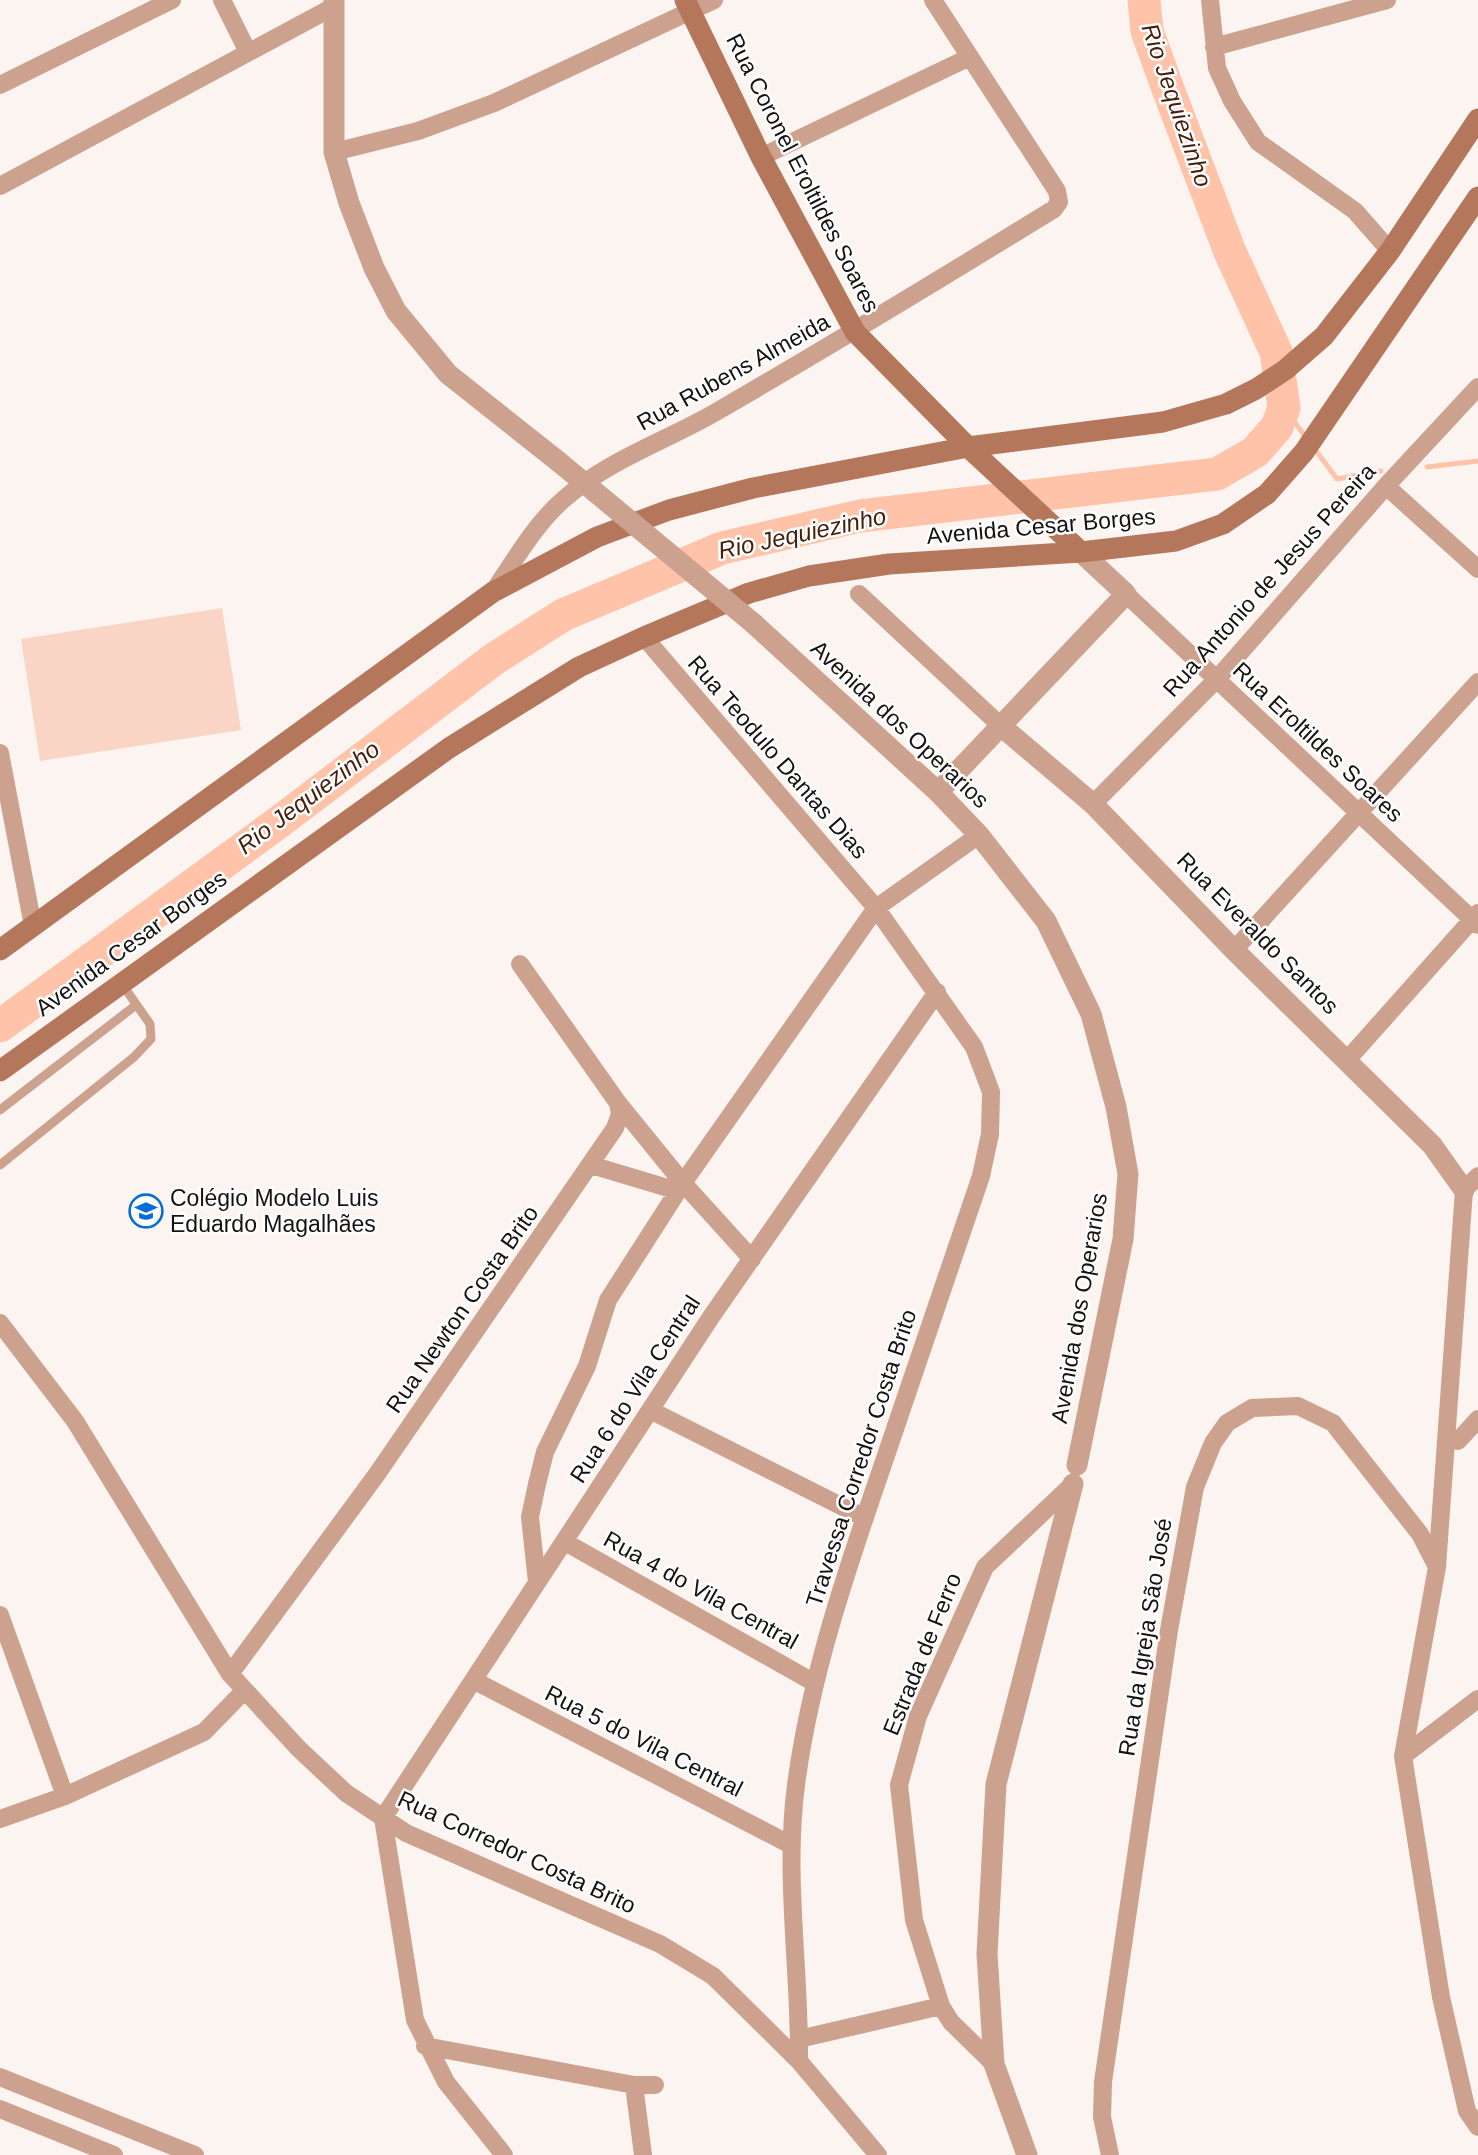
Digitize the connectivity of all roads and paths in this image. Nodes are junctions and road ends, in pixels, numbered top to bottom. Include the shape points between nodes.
1 (172, 0) edge
2 (222, 0) edge
3 (714, 0) edge
4 (933, 0) edge
5 (1210, 0) edge
6 (1387, 0) edge
7 (334, 3) edge
8 (688, 5) edge
9 (1214, 47) junction
10 (248, 52) junction
11 (970, 57) junction
12 (0, 85) edge
13 (1478, 118) edge
14 (334, 152) junction
15 (761, 157) junction
16 (0, 186) edge
17 (1478, 197) edge
18 (1390, 251) junction
19 (855, 332) junction
20 (1478, 387) edge
21 (968, 447) junction
22 (1386, 486) junction
23 (1081, 552) junction
24 (1478, 569) edge
25 (493, 592) junction
26 (859, 594) dead end
27 (1126, 594) junction
28 (643, 637) junction
29 (1216, 680) junction
30 (1478, 682) edge
31 (1001, 726) junction
32 (0, 753) edge
33 (938, 792) junction
34 (1093, 804) junction
35 (1359, 814) junction
36 (978, 835) junction
37 (876, 908) junction
38 (1476, 919) edge
39 (33, 926) junction
40 (0, 950) edge
41 (1234, 950) junction
42 (520, 964) dead end
43 (121, 983) junction
44 (937, 992) junction
45 (136, 1005) junction
46 (1348, 1059) junction
47 (0, 1071) edge
48 (618, 1103) junction
49 (0, 1110) edge
50 (0, 1165) edge
51 (591, 1165) junction
52 (1471, 1183) edge
53 (681, 1187) junction
54 (752, 1259) junction
55 (0, 1322) edge
56 (650, 1410) junction
57 (1478, 1419) edge
58 (1458, 1441) dead end
59 (1075, 1474) junction
60 (865, 1518) junction
61 (565, 1542) junction
62 (1437, 1567) junction
63 (537, 1582) junction
64 (0, 1615) edge
65 (230, 1674) junction
66 (475, 1681) junction
67 (813, 1682) junction
68 (244, 1691) junction
69 (1478, 1699) edge
70 (1403, 1756) junction
71 (65, 1796) junction
72 (383, 1818) junction
73 (0, 1819) edge
74 (791, 1845) junction
75 (941, 2006) junction
76 (799, 2039) junction
77 (425, 2046) junction
78 (799, 2061) junction
79 (994, 2064) junction
80 (0, 2077) edge
81 (634, 2085) junction
82 (655, 2085) dead end
83 (0, 2109) edge
84 (1478, 2127) edge
85 (114, 2155) edge
86 (195, 2155) edge
87 (505, 2155) edge
88 (643, 2155) edge
89 (878, 2155) edge
90 (1027, 2155) edge
91 (1110, 2155) edge

1 - 12 street
2 - 10 street
3 - 8 street
4 - 11 street
5 - 9 street
6 - 9 street
7 - 10 street
7 - 14 street, Avenida dos Operarios
8 - 14 street via 494,103 418,131
8 - 15 main road, Rua Coronel Eroltildes Soares
9 - 18 street via 1217,68 1232,101 1258,142 1355,211
10 - 16 street
11 - 15 street
11 - 19 street, Rua Rubens Almeida via 1058,191 1059,202
13 - 18 main road
14 - 33 street, Avenida dos Operarios, bridge via 374,268 396,311 448,374 753,623
15 - 19 main road, Rua Coronel Eroltildes Soares
17 - 23 main road, Avenida Cesar Borges via 1304,452 1267,494 1223,524 1176,541
18 - 21 main road via 1324,336 1285,370 1226,404 1163,422
19 - 21 main road, Rua Coronel Eroltildes Soares
19 - 25 street, Rua Rubens Almeida via 603,470 563,499
20 - 22 street, Rua Antonio de Jesus Pereira
21 - 23 main road, Rua Coronel Eroltildes Soares
21 - 25 main road via 753,488 669,510 597,537
22 - 24 street
22 - 29 street, Rua Antonio de Jesus Pereira
23 - 27 street, Rua Coronel Eroltildes Soares
23 - 28 main road, Avenida Cesar Borges via 889,564 809,576 749,593
25 - 39 main road
26 - 31 street
27 - 29 street, Rua Eroltildes Soares
27 - 31 street
28 - 37 street, Rua Teodulo Dantas Dias
28 - 43 main road, Avenida Cesar Borges via 579,667 449,748
29 - 34 street, Rua Antonio de Jesus Pereira
29 - 35 street, Rua Eroltildes Soares
30 - 35 street
31 - 33 street
31 - 34 street, Rua Everaldo Santos
32 - 39 street
33 - 36 street, Avenida dos Operarios
34 - 41 street, Rua Everaldo Santos
35 - 38 street, Rua Eroltildes Soares
35 - 41 street
36 - 37 street
36 - 59 street, Avenida dos Operarios via 1046,921 1091,1014 1128,1174 1123,1239
37 - 44 street, Travessa Corredor Costa Brito
37 - 53 street
38 - 46 street
39 - 40 main road
41 - 46 street, Rua Everaldo Santos
42 - 48 street
43 - 45 lane
43 - 47 main road, Avenida Cesar Borges
44 - 54 street, Rua 6 do Vila Central
44 - 60 street, Travessa Corredor Costa Brito via 974,1047 991,1092 990,1134 981,1176
45 - 49 lane
45 - 50 lane via 150,1024 151,1039 134,1058
46 - 52 street, Rua Everaldo Santos
48 - 51 street, Rua Newton Costa Brito via 615,1128
48 - 53 street
51 - 53 street
51 - 65 street, Rua Newton Costa Brito via 377,1474
52 - 62 street
53 - 54 street
53 - 63 street via 607,1300 587,1366 545,1452 530,1517
54 - 56 street, Rua 6 do Vila Central
55 - 65 street, Rua Corredor Costa Brito via 75,1420
56 - 60 street
56 - 61 street, Rua 6 do Vila Central
57 - 58 street
59 - 75 street, Estrada de Ferro via 985,1567 918,1716 899,1785 914,1920
59 - 79 street, Avenida dos Operarios via 996,1784 987,1954
60 - 67 street, Travessa Corredor Costa Brito
61 - 63 street, Rua 6 do Vila Central
61 - 67 street, Rua 4 do Vila Central
62 - 70 street
62 - 91 street, Rua da Igreja São José via 1420,1534 1333,1423 1298,1406 1252,1408 1227,1423 1213,1443 1195,1487 1171,1617 1105,2068 1102,2117
63 - 66 street, Rua 6 do Vila Central
64 - 71 street
65 - 68 street, Rua Corredor Costa Brito
66 - 72 street, Rua 6 do Vila Central
66 - 74 street, Rua 5 do Vila Central
67 - 74 street, Travessa Corredor Costa Brito
68 - 71 street via 204,1732
68 - 72 street, Rua Corredor Costa Brito via 346,1793
69 - 70 street
70 - 84 street via 1441,1997 1467,2112
71 - 73 street
72 - 77 street via 415,2020
72 - 78 street, Rua Corredor Costa Brito via 406,1833 660,1944 713,1976
74 - 76 street, Travessa Corredor Costa Brito
75 - 76 street
75 - 79 street, Estrada de Ferro
76 - 78 street, Travessa Corredor Costa Brito
77 - 81 street
77 - 87 street via 446,2082
78 - 89 street, Rua Corredor Costa Brito
79 - 90 street, Avenida dos Operarios
80 - 86 street
81 - 82 street
81 - 88 street
83 - 85 street

